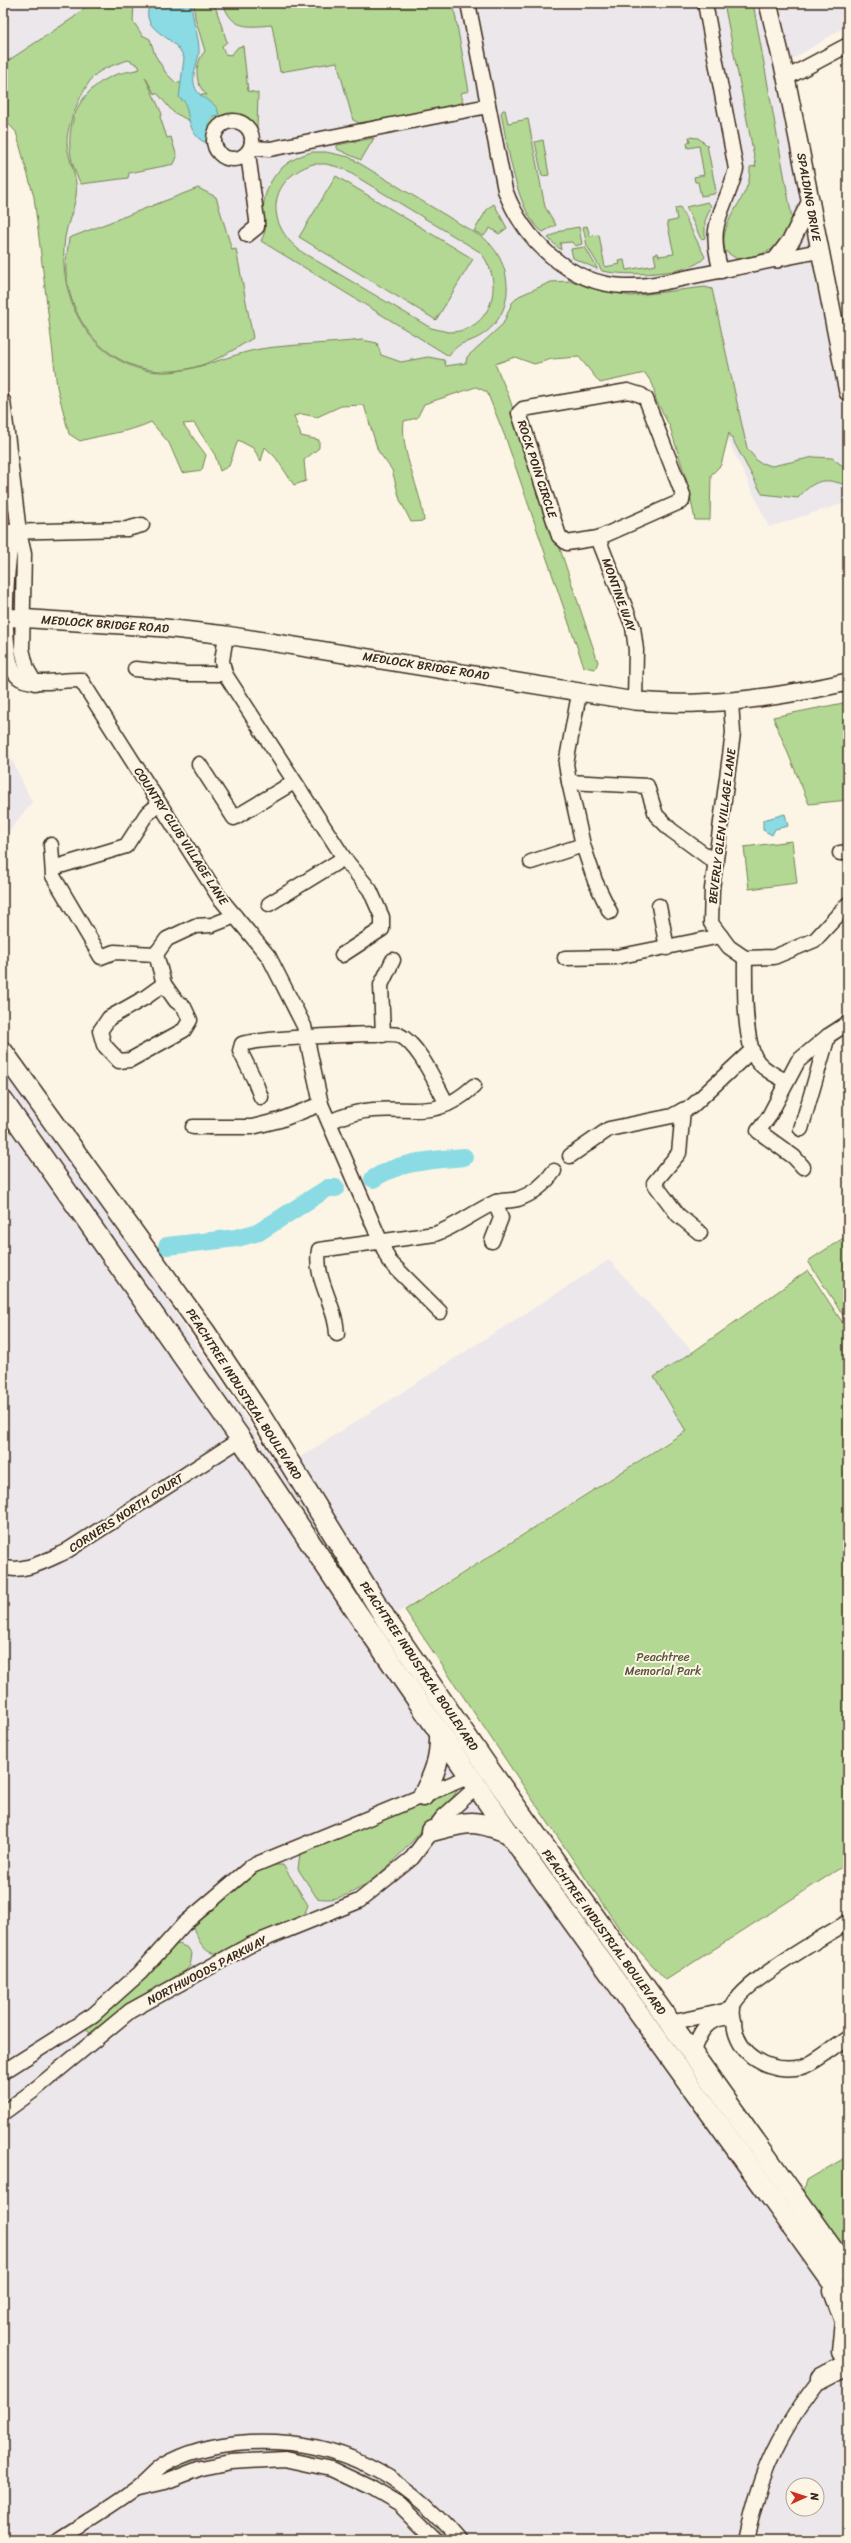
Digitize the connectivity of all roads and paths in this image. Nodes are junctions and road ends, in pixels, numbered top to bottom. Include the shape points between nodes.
1 (468, 3) edge
2 (705, 3) edge
3 (768, 3) edge
4 (848, 45) edge
5 (786, 78) junction
6 (488, 106) junction
7 (810, 203) junction
8 (247, 235) dead end
9 (819, 251) junction
10 (777, 259) junction
11 (721, 271) junction
12 (848, 392) edge
13 (3, 401) edge
14 (142, 525) dead end
15 (3, 532) edge
16 (18, 532) junction
17 (598, 538) junction
18 (4, 617) edge
19 (24, 618) junction
20 (226, 635) junction
21 (135, 669) dead end
22 (225, 674) junction
23 (848, 682) edge
24 (35, 683) junction
25 (579, 694) junction
26 (635, 701) junction
27 (731, 701) junction
28 (199, 764) dead end
29 (294, 782) junction
30 (569, 782) junction
31 (159, 804) junction
32 (51, 845) dead end
33 (583, 845) junction
34 (344, 858) junction
35 (530, 862) dead end
36 (716, 863) junction
37 (53, 868) junction
38 (269, 904) dead end
39 (848, 904) edge
40 (659, 906) dead end
41 (610, 912) dead end
42 (235, 916) junction
43 (721, 936) junction
44 (667, 948) junction
45 (156, 954) junction
46 (342, 955) dead end
47 (565, 958) dead end
48 (745, 958) junction
49 (393, 960) dead end
50 (164, 984) junction
51 (848, 1022) edge
52 (383, 1035) junction
53 (306, 1036) junction
54 (828, 1036) junction
55 (751, 1051) junction
56 (3, 1052) edge
57 (786, 1081) junction
58 (474, 1086) dead end
59 (261, 1097) dead end
60 (3, 1101) edge
61 (321, 1104) junction
62 (447, 1104) junction
63 (683, 1110) junction
64 (329, 1122) junction
65 (193, 1127) dead end
66 (801, 1129) dead end
67 (570, 1156) dead end
68 (803, 1167) dead end
69 (554, 1171) dead end
70 (496, 1202) junction
71 (700, 1234) dead end
72 (381, 1240) junction
73 (492, 1241) dead end
74 (440, 1312) dead end
75 (337, 1334) dead end
76 (241, 1439) junction
77 (3, 1567) edge
78 (440, 1733) junction
79 (461, 1780) dead end
80 (470, 1794) dead end
81 (423, 1796) junction
82 (432, 1831) junction
83 (509, 1833) junction
84 (848, 1922) edge
85 (733, 2014) junction
86 (704, 2021) junction
87 (670, 2023) junction
88 (848, 2038) edge
89 (692, 2054) junction
90 (3, 2072) edge
91 (3, 2112) edge
92 (841, 2268) edge
93 (848, 2304) edge
94 (846, 2354) edge
95 (822, 2378) joint
96 (137, 2488) junction
97 (58, 2540) edge
98 (435, 2540) edge
99 (459, 2540) edge
100 (746, 2540) edge

1 - 6 street
2 - 11 street via 736,169 714,234
3 - 5 main road, SPALDING DRIVE
4 - 5 street
5 - 7 main road, SPALDING DRIVE
6 - 8 street via 250,151 257,227
6 - 11 street via 505,190 513,211 541,247 565,267 592,280 623,286 661,283
7 - 9 main road, SPALDING DRIVE
7 - 10 main road via 792,239
9 - 10 street
9 - 12 main road, SPALDING DRIVE
10 - 11 street
13 - 16 street
14 - 16 street via 127,529
15 - 16 street
16 - 18 street, COUNTRY CLUB VILLAGE LANE via 10,551
16 - 19 street via 24,554
17 - 17 street, ROCK POIN CIRCLE via 567,543 559,536 519,412 523,408 628,391 641,395 646,400 683,495 682,501
17 - 26 street, MONTINE WAY via 633,627 636,650
18 - 19 main road, MEDLOCK BRIDGE ROAD
18 - 24 street, COUNTRY CLUB VILLAGE LANE via 5,647 10,668 18,678
19 - 20 main road, MEDLOCK BRIDGE ROAD
19 - 24 street via 22,649 27,668
20 - 22 street via 222,661
20 - 25 main road, MEDLOCK BRIDGE ROAD via 468,673
21 - 22 street via 186,674
22 - 29 street
23 - 27 main road, MEDLOCK BRIDGE ROAD via 802,692
24 - 31 street, COUNTRY CLUB VILLAGE LANE via 81,680
25 - 26 main road, MEDLOCK BRIDGE ROAD
25 - 30 street via 566,764
26 - 27 main road, MEDLOCK BRIDGE ROAD
27 - 36 street, BEVERLY GLEN VILLAGE LANE via 733,733
28 - 29 street via 234,818
29 - 34 street
30 - 33 street
30 - 36 street via 647,786 656,814 671,830
31 - 37 street via 146,815 126,846
31 - 42 street, COUNTRY CLUB VILLAGE LANE via 219,897
32 - 37 street
33 - 35 street
33 - 41 street
34 - 38 street
34 - 46 street via 370,890 382,917 382,930
36 - 43 street, BEVERLY GLEN VILLAGE LANE via 711,923
37 - 45 street via 53,876 100,957 114,952
39 - 48 street via 815,940 774,957
40 - 44 street
42 - 45 street via 212,925 195,926 167,939
42 - 53 street, COUNTRY CLUB VILLAGE LANE via 269,957 304,1026
43 - 44 street
43 - 48 street, BEVERLY GLEN VILLAGE LANE via 729,947
44 - 47 street via 616,957
45 - 50 street
48 - 55 street via 746,1005
49 - 52 street via 381,985
50 - 50 street via 176,1001 184,1007 190,1020 184,1030 130,1060 119,1061 104,1045 100,1031 109,1018
51 - 54 street
52 - 53 street
52 - 62 street via 398,1035 414,1046
53 - 59 street via 242,1044 240,1051
53 - 61 street, COUNTRY CLUB VILLAGE LANE
54 - 57 street via 798,1061
54 - 66 street
55 - 57 street via 758,1062
55 - 63 street via 691,1107
56 - 87 highway, PEACHTREE INDUSTRIAL BOULEVARD via 206,1332 387,1621 538,1840
57 - 68 street via 768,1118 758,1131 794,1157
58 - 62 street
60 - 76 highway, PEACHTREE INDUSTRIAL BOULEVARD
61 - 64 street, COUNTRY CLUB VILLAGE LANE
61 - 65 street via 280,1120 252,1127
62 - 64 street via 427,1111 374,1110 348,1114
63 - 67 street via 672,1116 609,1129
63 - 71 street via 679,1153 654,1183 669,1206
64 - 72 street, COUNTRY CLUB VILLAGE LANE
69 - 70 street via 546,1182 532,1193 518,1199
70 - 72 street via 442,1232
70 - 73 street via 501,1218
72 - 74 street, COUNTRY CLUB VILLAGE LANE via 389,1260
72 - 75 street via 319,1250 317,1261 322,1286 336,1317
76 - 77 street, CORNERS NORTH COURT via 65,1552 34,1566 8,1569
76 - 78 highway, PEACHTREE INDUSTRIAL BOULEVARD
78 - 81 highway via 441,1752 435,1773
78 - 83 highway, PEACHTREE INDUSTRIAL BOULEVARD
79 - 81 street
80 - 82 street, NORTHWOODS PARKWAY via 443,1817
81 - 90 street via 252,1866 184,1924 140,1973 92,2015
82 - 83 highway via 482,1822
82 - 91 street, NORTHWOODS PARKWAY via 412,1858 359,1901 250,1945 130,2011
83 - 92 highway, PEACHTREE INDUSTRIAL BOULEVARD
84 - 85 street via 742,1992
85 - 86 street
85 - 88 street via 734,2035 748,2055 765,2065 780,2068 804,2066
86 - 87 street
86 - 89 street
87 - 89 highway, PEACHTREE INDUSTRIAL BOULEVARD
89 - 92 highway, PEACHTREE INDUSTRIAL BOULEVARD
92 - 93 highway, PEACHTREE INDUSTRIAL BOULEVARD
92 - 94 highway
94 - 95 highway
95 - 100 street via 782,2432 775,2446 753,2506
96 - 97 street
96 - 98 street via 165,2482 200,2468 231,2462 285,2459 331,2469 371,2488 400,2505
96 - 99 street via 161,2466 196,2451 228,2443 281,2440 313,2445 353,2458 382,2472 415,2494

